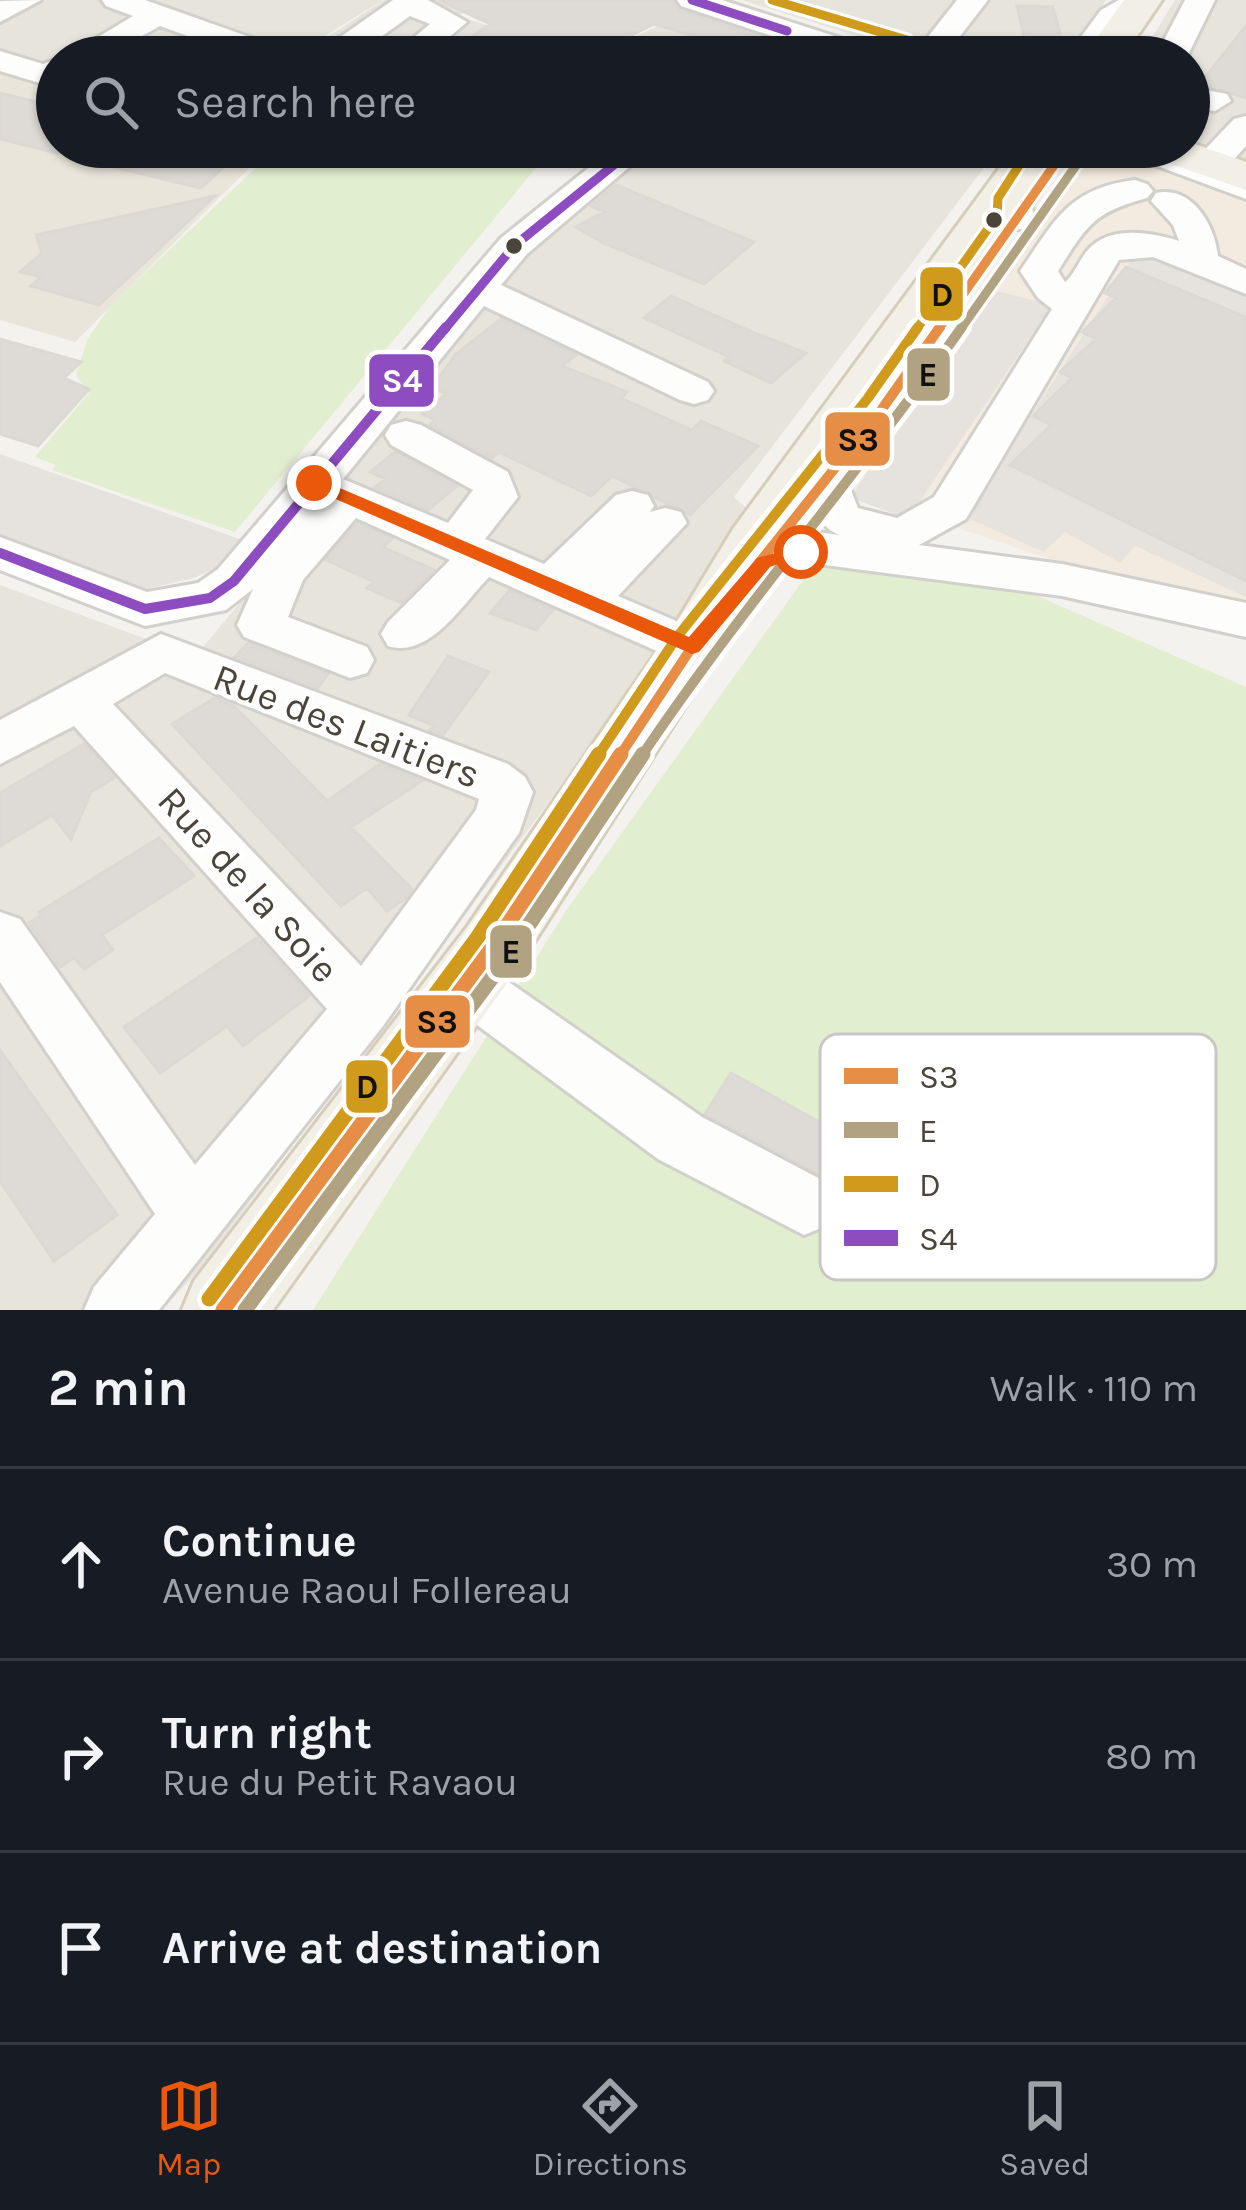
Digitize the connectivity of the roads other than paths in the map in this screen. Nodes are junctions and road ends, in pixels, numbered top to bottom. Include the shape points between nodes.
1 (26, 0) edge
2 (117, 0) edge
3 (217, 0) edge
4 (692, 0) edge
5 (973, 0) edge
6 (1142, 0) edge
7 (1200, 0) edge
8 (410, 2) edge
9 (735, 5) edge
10 (0, 13) edge
11 (171, 18) junction
12 (791, 28) junction
13 (128, 36) edge
14 (219, 36) edge
15 (363, 36) edge
16 (434, 36) edge
17 (780, 36) edge
18 (812, 36) edge
19 (817, 36) edge
20 (822, 36) edge
21 (945, 36) edge
22 (1117, 36) edge
23 (1182, 36) edge
24 (0, 62) edge
25 (36, 72) edge
26 (1246, 126) edge
27 (1210, 161) edge
28 (608, 168) edge
29 (1022, 168) edge
30 (1038, 168) edge
31 (1053, 168) edge
32 (1016, 221) junction
33 (1198, 264) junction
34 (1246, 283) edge
35 (476, 289) junction
36 (1072, 306) junction
37 (694, 391) dead end
38 (406, 435) dead end
39 (828, 480) junction
40 (332, 490) junction
41 (950, 508) junction
42 (649, 514) dead end
43 (468, 550) junction
44 (0, 553) edge
45 (764, 563) junction
46 (970, 568) junction
47 (0, 587) edge
48 (568, 593) junction
49 (1246, 620) edge
50 (405, 634) dead end
51 (692, 647) junction
52 (161, 652) junction
53 (350, 660) dead end
54 (80, 700) junction
55 (0, 744) edge
56 (0, 936) edge
57 (466, 984) junction
58 (363, 1008) junction
59 (804, 1204) dead end
60 (192, 1214) junction
61 (117, 1310) edge
62 (224, 1310) edge

1 - 10 street
2 - 11 street
3 - 11 street
4 - 9 street
5 - 21 street
6 - 22 main road
7 - 23 street
8 - 15 street
8 - 16 street via 452,22
9 - 12 street
11 - 13 street
11 - 14 street
12 - 17 street
12 - 18 street
12 - 19 street
12 - 20 street
24 - 25 street
26 - 27 street
28 - 35 street via 544,217
29 - 51 main road via 765,525
30 - 32 street via 1014,206
31 - 32 main road
32 - 39 main road
33 - 34 street
33 - 36 street via 1138,240 1116,245
33 - 36 street via 1192,222 1152,196 1110,192 1093,199 1039,271
35 - 37 street
35 - 40 street
36 - 41 street
38 - 43 street via 493,482 496,497
39 - 41 street via 839,517 869,531 904,534
39 - 45 main road
40 - 43 street
40 - 44 street via 234,581 178,607 145,609
40 - 53 street via 261,626
41 - 46 street via 951,550
42 - 48 street
43 - 48 street
43 - 50 street
45 - 46 street via 817,548
45 - 51 main road
46 - 49 street
47 - 52 street
48 - 51 street
51 - 57 main road
52 - 54 street, Rue des Laitiers
52 - 58 street, Rue des Laitiers via 490,778 507,792 500,818
54 - 55 street
54 - 58 street, Rue de la Soie
56 - 60 street
57 - 59 street via 680,1138
57 - 62 main road
58 - 60 street, Rue de la Soie
60 - 61 street, Rue de la Soie

